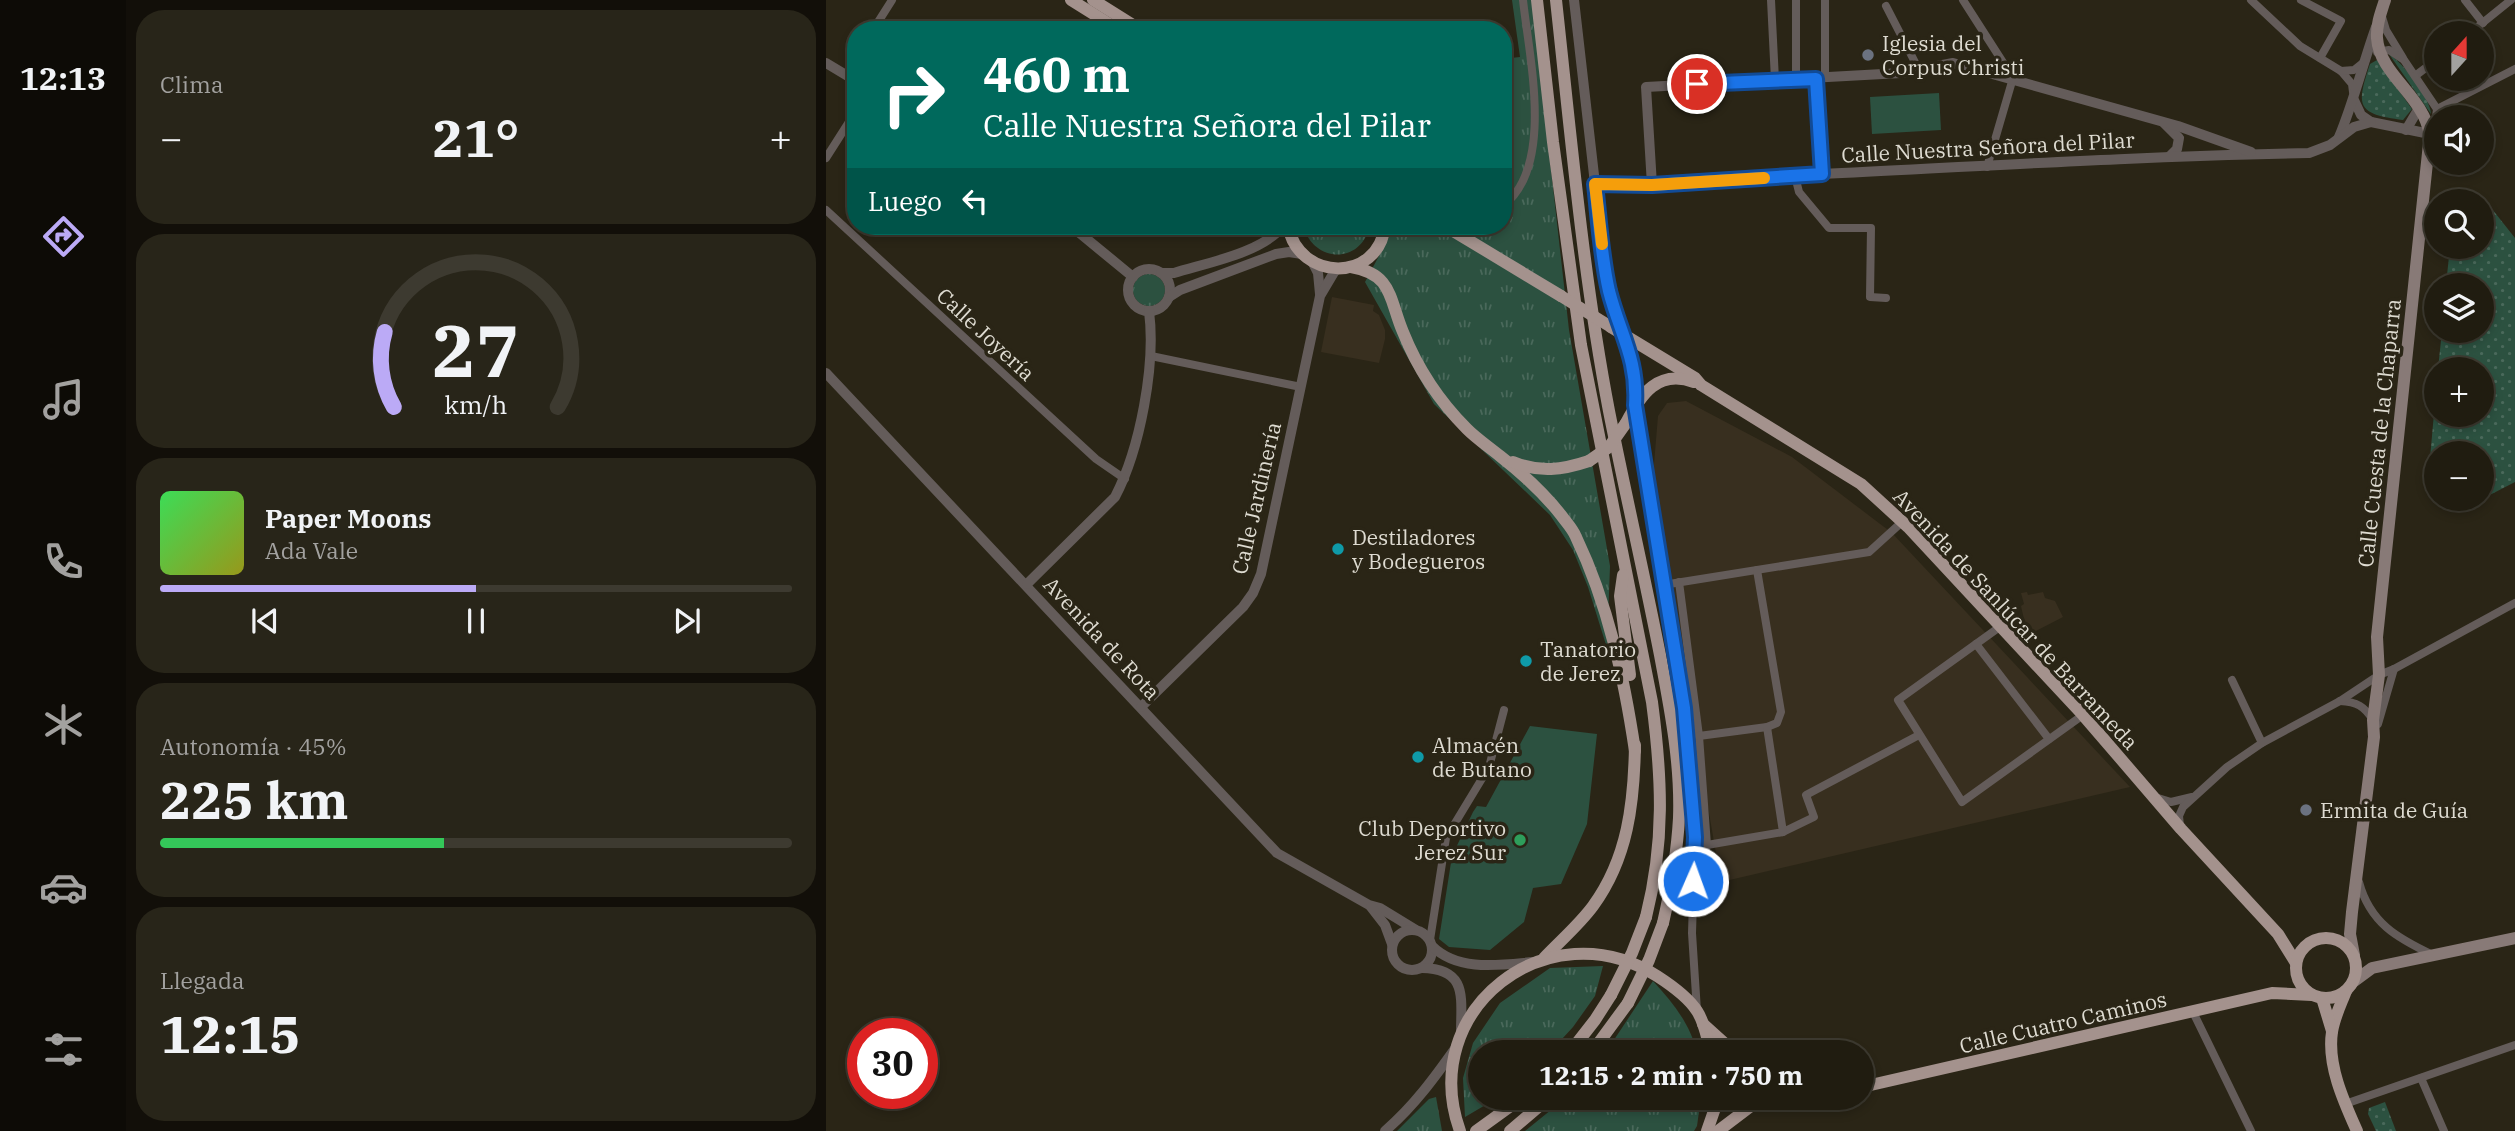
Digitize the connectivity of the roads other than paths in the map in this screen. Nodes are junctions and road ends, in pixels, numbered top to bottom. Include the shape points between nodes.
1 (892, 0) edge
2 (1071, 0) edge
3 (1093, 0) edge
4 (1523, 0) edge
5 (1537, 0) edge
6 (1556, 0) edge
7 (1574, 0) edge
8 (1771, 0) edge
9 (1796, 0) edge
10 (1825, 0) edge
11 (1963, 0) edge
12 (2251, 0) edge
13 (2301, 0) edge
14 (2465, 0) edge
15 (2511, 0) edge
16 (1886, 6) dead end
17 (2381, 11) edge
18 (879, 21) edge
19 (1105, 21) edge
20 (1127, 21) edge
21 (2481, 21) edge
22 (2485, 21) edge
23 (2380, 51) junction
24 (2320, 58) junction
25 (2404, 60) junction
26 (826, 63) edge
27 (2363, 64) junction
28 (2424, 69) edge
29 (2515, 69) edge
30 (1919, 70) junction
31 (2341, 71) junction
32 (847, 76) edge
33 (2415, 76) junction
34 (1821, 78) junction
35 (2013, 78) junction
36 (1796, 79) junction
37 (1774, 80) junction
38 (2354, 100) junction
39 (2427, 105) edge
40 (2463, 105) edge
41 (2419, 108) junction
42 (2424, 113) edge
43 (2163, 122) junction
44 (2371, 122) junction
45 (847, 125) edge
46 (2424, 126) edge
47 (2406, 130) junction
48 (2339, 137) junction
49 (2257, 154) junction
50 (2169, 157) junction
51 (826, 158) edge
52 (1987, 167) junction
53 (1822, 174) junction
54 (2429, 175) edge
55 (1795, 176) junction
56 (1595, 184) junction
57 (1652, 185) junction
58 (1512, 196) edge
59 (826, 210) edge
60 (847, 229) edge
61 (853, 235) edge
62 (1082, 235) edge
63 (1273, 235) edge
64 (1292, 235) edge
65 (1383, 235) edge
66 (1460, 235) edge
67 (1302, 254) junction
68 (1313, 263) junction
69 (1351, 267) junction
70 (1336, 269) junction
71 (1161, 273) junction
72 (1133, 277) junction
73 (1320, 296) junction
74 (1169, 298) junction
75 (1886, 298) dead end
76 (1149, 311) junction
77 (1625, 336) junction
78 (1151, 356) junction
79 (826, 373) edge
80 (1701, 385) junction
81 (1301, 387) junction
82 (1635, 405) junction
83 (1503, 458) junction
84 (1125, 479) junction
85 (1902, 522) junction
86 (1624, 568) junction
87 (1757, 570) junction
88 (1679, 582) junction
89 (1027, 584) junction
90 (1663, 585) junction
91 (2515, 603) edge
92 (2001, 626) junction
93 (1976, 644) junction
94 (2394, 669) junction
95 (2379, 675) junction
96 (2232, 680) dead end
97 (2340, 701) junction
98 (1141, 707) junction
99 (1504, 710) dead end
100 (2083, 715) junction
101 (2373, 720) junction
102 (1767, 727) junction
103 (1919, 735) junction
104 (1699, 736) junction
105 (2374, 737) junction
106 (2049, 739) junction
107 (2262, 743) junction
108 (1635, 751) junction
109 (2152, 795) junction
110 (2192, 797) junction
111 (2180, 828) junction
112 (1783, 832) junction
113 (1707, 845) junction
114 (2356, 871) junction
115 (1692, 904) junction
116 (1369, 905) junction
117 (1432, 923) junction
118 (1418, 931) junction
119 (2515, 938) edge
120 (1431, 943) junction
121 (1392, 944) junction
122 (2433, 956) junction
123 (2355, 958) junction
124 (1539, 960) junction
125 (1422, 968) junction
126 (2296, 968) junction
127 (2372, 968) junction
128 (2350, 987) junction
129 (2272, 993) junction
130 (2317, 997) junction
131 (2193, 1012) junction
132 (1700, 1017) junction
133 (2332, 1032) junction
134 (1461, 1033) junction
135 (1579, 1040) edge
136 (1601, 1040) edge
137 (1707, 1040) edge
138 (1722, 1040) edge
139 (2515, 1045) edge
140 (1457, 1046) junction
141 (2421, 1078) junction
142 (1874, 1084) edge
143 (2345, 1104) junction
144 (1506, 1110) edge
145 (1535, 1110) edge
146 (1714, 1110) edge
147 (1746, 1110) edge
148 (1385, 1131) edge
149 (1460, 1131) edge
150 (1476, 1131) edge
151 (1510, 1131) edge
152 (1707, 1131) edge
153 (1718, 1131) edge
154 (2251, 1131) edge
155 (2357, 1131) edge
156 (2444, 1131) edge

1 - 18 street
2 - 19 main road
3 - 20 main road
4 - 58 street via 1536,121 1534,148 1522,185
5 - 86 main road via 1581,345
6 - 136 main road, bridge via 1597,342 1648,593 1678,777 1676,859 1663,923 1628,1003
7 - 56 street
8 - 37 street
9 - 36 street
10 - 34 street
11 - 35 street
12 - 24 street
13 - 24 street via 2341,21
14 - 21 street
15 - 22 street
16 - 30 street
17 - 23 main road
17 - 25 street via 2386,30
17 - 27 street
23 - 25 street via 2397,53
23 - 27 street
23 - 41 main road
24 - 31 street
25 - 33 street
26 - 32 street
27 - 31 street
27 - 38 street
28 - 33 street
29 - 40 street
30 - 34 street
30 - 35 street via 1953,63
31 - 38 street via 2352,84
33 - 39 street
34 - 36 street
34 - 53 street
35 - 43 street
35 - 52 street
36 - 37 street
37 - 57 street via 1646,87
38 - 44 street via 2361,115
38 - 48 street
41 - 42 main road
41 - 47 street
43 - 49 street
43 - 50 street via 2179,138
44 - 47 street
44 - 48 street, Calle Nuestra Señora del Pilar
45 - 51 street
46 - 47 street
48 - 49 street, Calle Nuestra Señora del Pilar via 2309,153
49 - 50 street, Calle Nuestra Señora del Pilar
50 - 52 street, Calle Nuestra Señora del Pilar
52 - 53 street, Calle Nuestra Señora del Pilar
53 - 55 street, Calle Nuestra Señora del Pilar
54 - 95 main road, Calle Cuesta de la Chaparra via 2377,637
55 - 57 street, Calle Nuestra Señora del Pilar
55 - 75 street via 1799,192 1829,228 1871,228 1870,298
56 - 57 street, Calle Nuestra Señora del Pilar
56 - 77 street via 1609,291
59 - 60 street, Calle Joyería
61 - 84 street, Calle Joyería via 1096,459
62 - 72 street
63 - 71 street via 1250,248 1174,273
64 - 67 main road
65 - 69 main road via 1373,253
66 - 77 main road, Avenida de Sanlúcar de Barrameda, bridge
67 - 68 main road
67 - 74 street via 1276,254
68 - 70 main road
68 - 73 street, Calle Jardinería
69 - 70 main road
69 - 83 main road via 1382,279 1423,374 1467,429
70 - 73 street, Calle Jardinería
71 - 72 street via 1150,269
71 - 74 street via 1169,284
72 - 76 street via 1128,289 1132,302
73 - 81 street, Calle Jardinería
74 - 76 street
76 - 78 street
77 - 80 main road, Avenida de Sanlúcar de Barrameda
77 - 82 main road via 1636,382
78 - 81 street
78 - 84 street
79 - 89 street, Avenida de Rota
80 - 82 main road via 1684,378 1665,379
80 - 85 main road, Avenida de Sanlúcar de Barrameda via 1861,484
81 - 98 street, Calle Jardinería via 1261,575 1253,593
82 - 83 main road, bridge via 1609,447 1589,461 1550,471
82 - 90 street
83 - 108 main road via 1549,499 1575,533 1615,643
84 - 89 street via 1115,498
85 - 87 street via 1870,552
85 - 92 main road, Avenida de Sanlúcar de Barrameda
86 - 108 main road via 1620,596
86 - 135 main road, bridge via 1652,702 1661,778 1658,856 1646,916 1632,953 1611,995
87 - 88 street
87 - 102 street via 1781,712 1777,723
88 - 90 street
88 - 104 street
89 - 98 street, Avenida de Rota
90 - 115 street via 1692,782
91 - 94 street
92 - 93 street
92 - 100 main road, Avenida de Sanlúcar de Barrameda
93 - 103 street via 1898,701
93 - 106 street
94 - 95 street
94 - 105 street, Calle Cuesta de la Chaparra
95 - 97 street
95 - 101 main road, Calle Cuesta de la Chaparra
96 - 107 street
97 - 101 street via 2364,707
97 - 107 street
98 - 116 street, Avenida de Rota via 1277,853
99 - 117 street via 1489,767 1446,838
100 - 106 street
100 - 109 main road, Avenida de Sanlúcar de Barrameda
101 - 105 main road, Calle Cuesta de la Chaparra
102 - 104 street
102 - 112 street
103 - 106 street via 1962,802
103 - 112 street via 1806,795 1814,817
104 - 113 street
105 - 114 main road, Calle Cuesta de la Chaparra
107 - 110 street
108 - 124 main road via 1631,811 1609,880 1592,907
109 - 110 street via 2171,802
109 - 111 main road, Avenida de Sanlúcar de Barrameda
110 - 111 street via 2179,816
111 - 126 main road, Avenida de Sanlúcar de Barrameda via 2278,934
112 - 113 street
113 - 115 street
114 - 122 street via 2363,898 2384,927
114 - 123 main road, Calle Cuesta de la Chaparra via 2350,934
115 - 132 street
116 - 118 street, Avenida de Rota
116 - 121 street, Avenida de Rota via 1385,925
117 - 118 street
117 - 120 street
118 - 120 street
118 - 121 street via 1406,930
119 - 122 main road
120 - 124 street via 1455,961
120 - 125 street via 1430,958
121 - 125 street via 1398,964 1409,970
122 - 127 main road
123 - 126 main road via 2347,946 2327,937 2304,947
123 - 127 main road
123 - 128 main road
124 - 132 main road via 1591,953 1618,958 1666,982
124 - 134 main road via 1490,991
125 - 134 street via 1443,970 1459,985
126 - 129 main road, Calle Cuatro Caminos
126 - 130 main road via 2300,984
127 - 128 main road
128 - 130 main road via 2332,998
128 - 133 main road
129 - 130 main road, Calle Cuatro Caminos
129 - 131 main road, Calle Cuatro Caminos
130 - 133 main road
131 - 142 main road, Calle Cuatro Caminos
131 - 154 street
132 - 137 main road
132 - 138 main road
133 - 143 main road via 2337,1082
134 - 140 main road
139 - 141 street
140 - 148 street via 1430,1085
140 - 149 main road via 1451,1094
141 - 143 street
141 - 156 street
143 - 155 main road
144 - 150 main road
145 - 151 main road
146 - 152 main road
147 - 153 main road

